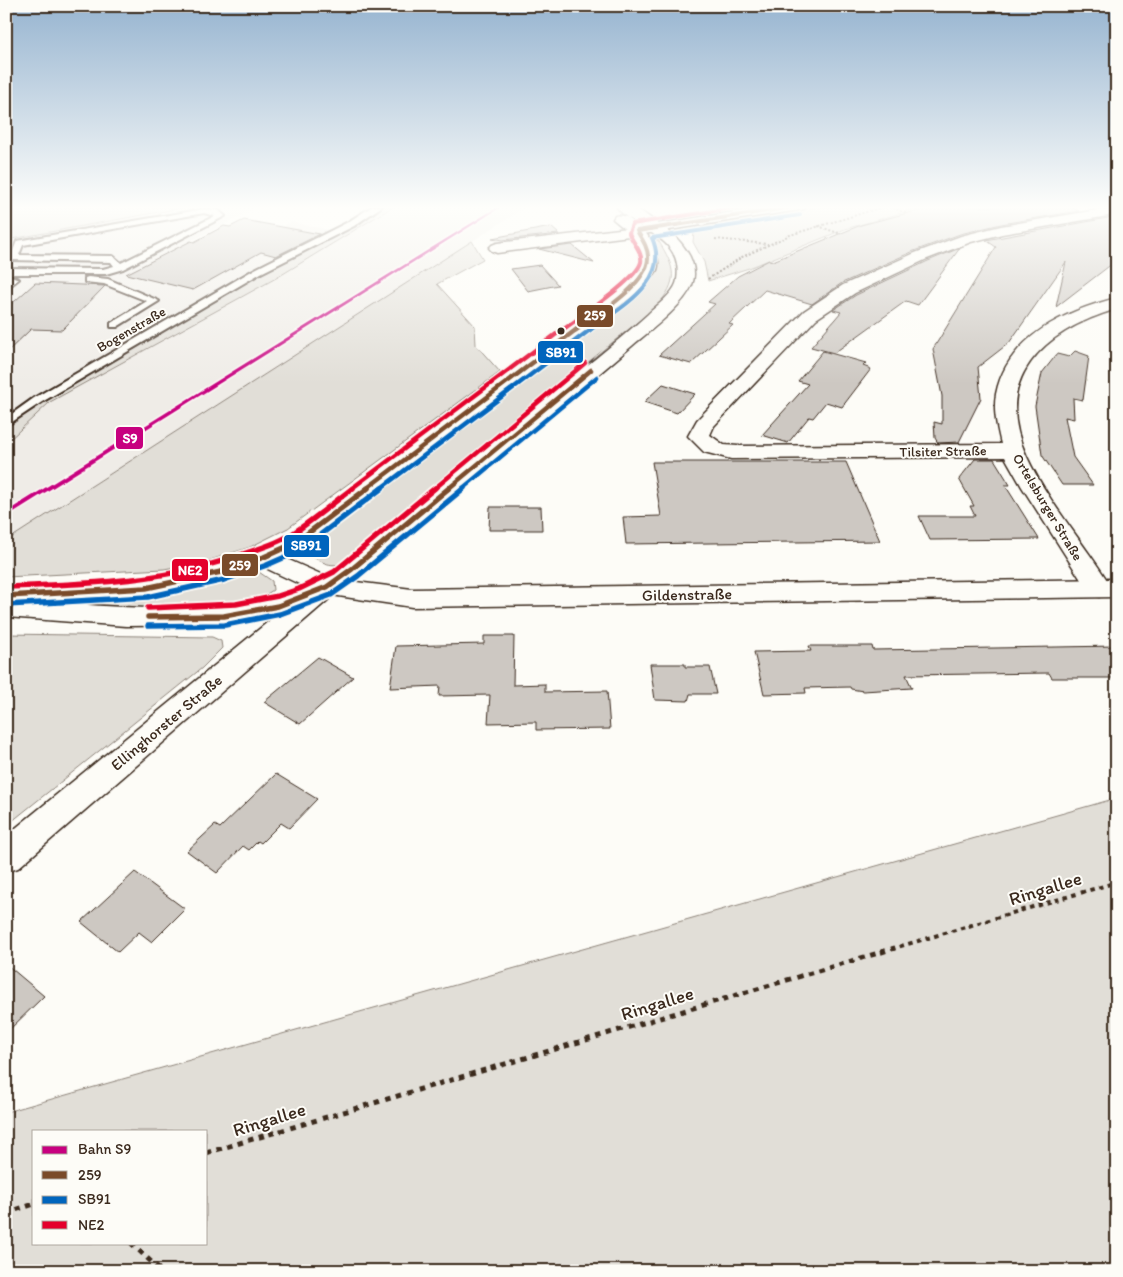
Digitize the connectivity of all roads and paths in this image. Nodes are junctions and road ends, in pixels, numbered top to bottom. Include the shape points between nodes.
1 (270, 266) edge
2 (649, 266) edge
3 (683, 266) edge
4 (729, 266) edge
5 (900, 266) edge
6 (120, 267) edge
7 (6, 271) edge
8 (11, 278) edge
9 (684, 281) junction
10 (6, 286) edge
11 (1117, 303) edge
12 (114, 325) dead end
13 (6, 423) edge
14 (1013, 450) junction
15 (264, 557) junction
16 (326, 587) junction
17 (1108, 588) edge
18 (6, 596) edge
19 (6, 608) edge
20 (6, 857) edge
21 (1117, 882) edge
22 (208, 1152) edge
23 (32, 1205) edge
24 (6, 1213) edge
25 (132, 1244) edge
26 (161, 1271) edge

1 - 13 lane, Bogenstraße via 38,400
2 - 15 street via 633,287 295,543
3 - 9 street
4 - 9 path via 711,278
5 - 14 street, Tilsiter Straße via 849,289 810,315 704,424 699,436 719,452 738,453
6 - 7 lane via 103,272
8 - 10 lane
8 - 12 lane via 105,281 154,301
9 - 16 street via 672,300 648,322 352,569
11 - 14 street, Ortelsburger Straße via 1082,313 1061,324 1041,336 1020,358 1008,384 1005,400 1005,416
14 - 17 street, Ortelsburger Straße via 1030,482
15 - 16 street, Gildenstraße
15 - 18 street via 221,572 146,588
16 - 17 street, Gildenstraße via 412,598
16 - 19 street via 278,606 224,616 126,617
16 - 20 street, Ellinghorster Straße
21 - 22 path, Ringallee
23 - 24 path
25 - 26 path

